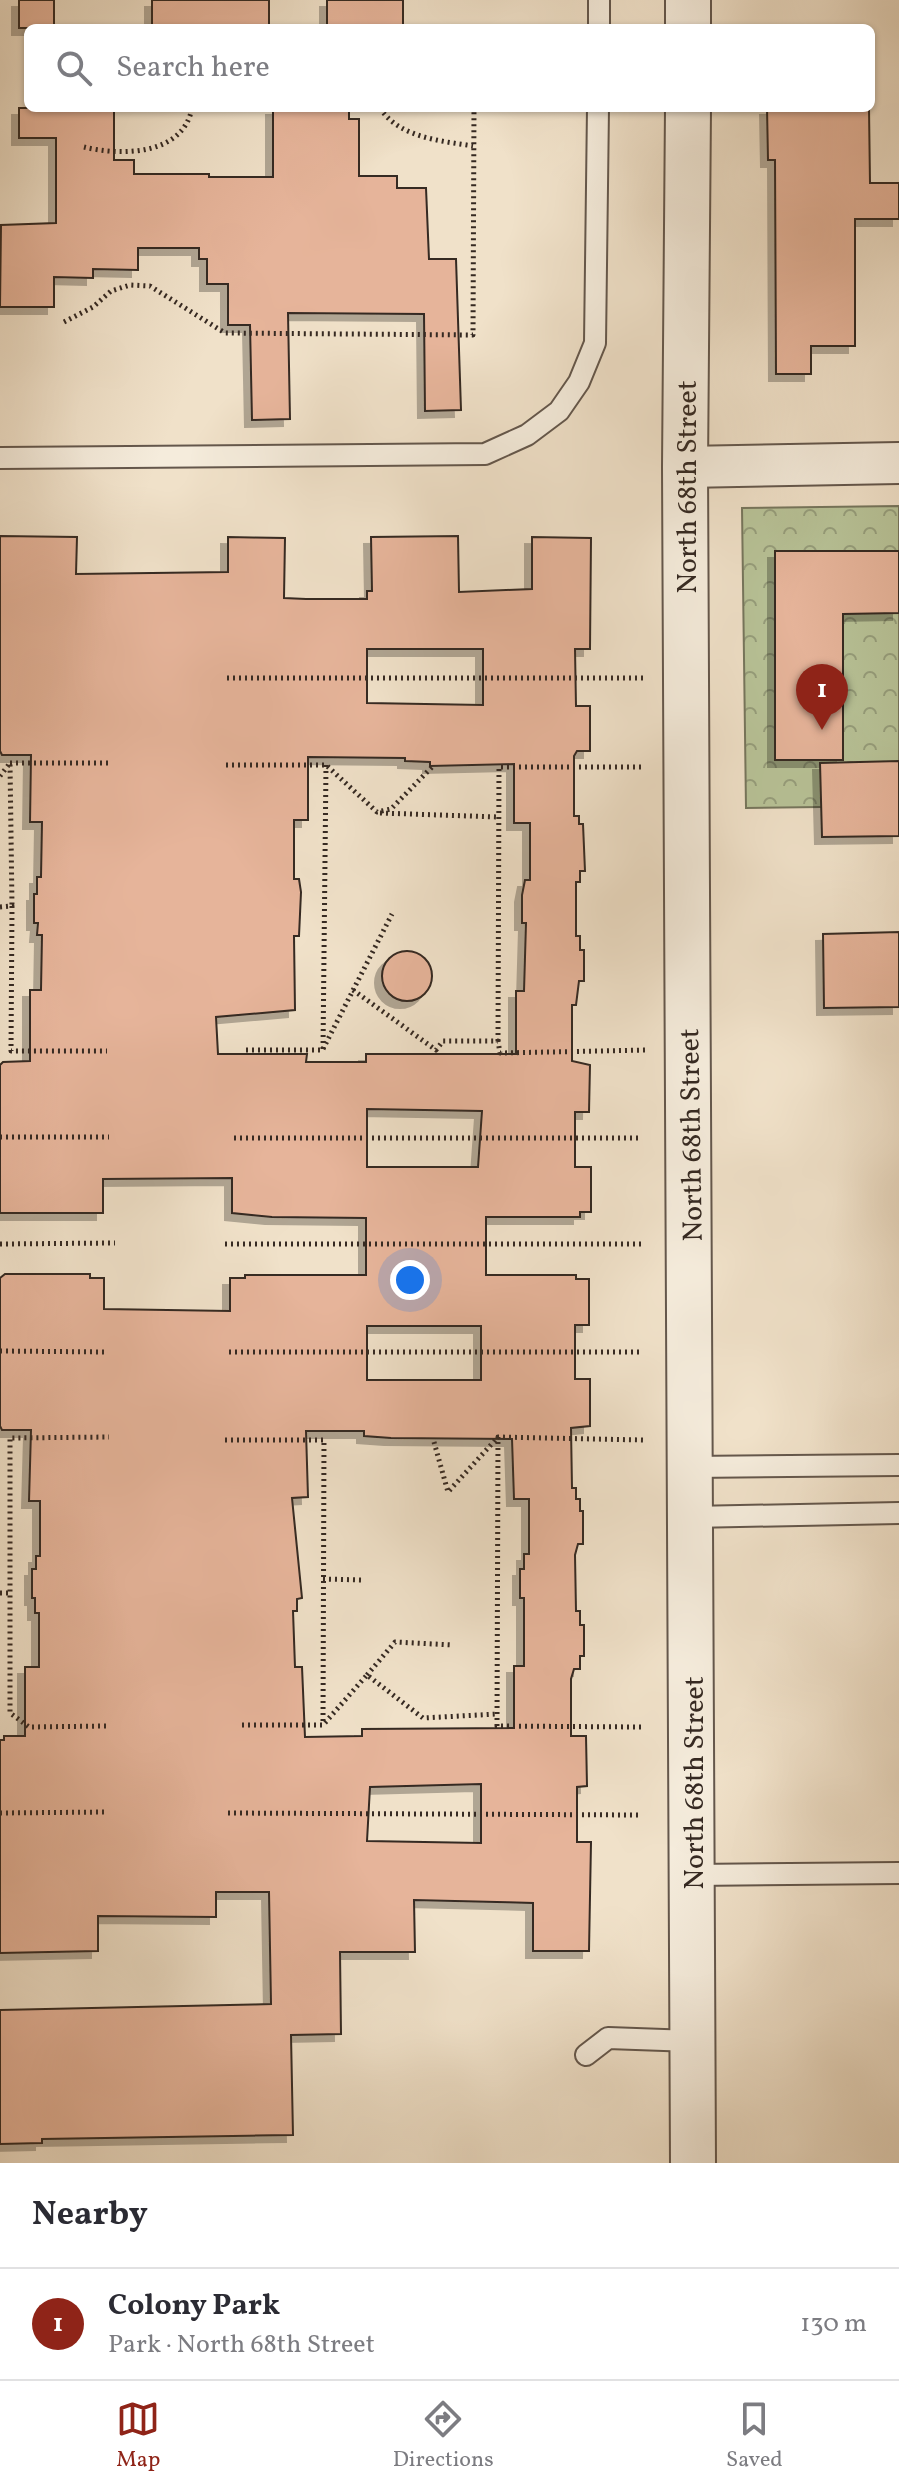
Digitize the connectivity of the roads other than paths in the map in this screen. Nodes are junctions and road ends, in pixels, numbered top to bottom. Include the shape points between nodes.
1 (599, 0) edge
2 (688, 0) edge
3 (599, 24) edge
4 (688, 24) edge
5 (598, 112) edge
6 (688, 112) edge
7 (0, 458) edge
8 (899, 463) edge
9 (685, 467) junction
10 (899, 1465) edge
11 (691, 1467) junction
12 (899, 1513) edge
13 (691, 1517) junction
14 (899, 1873) edge
15 (693, 1875) junction
16 (692, 2041) junction
17 (586, 2055) dead end
18 (692, 2163) edge

1 - 3 lane
2 - 4 street
5 - 7 lane via 595,343 579,382 559,411 527,435 485,454
6 - 9 street, North 68th Street
8 - 9 street
9 - 11 street, North 68th Street
10 - 11 lane
11 - 13 street, North 68th Street
12 - 13 lane
13 - 15 street, North 68th Street
14 - 15 lane
15 - 16 street, North 68th Street
16 - 17 lane via 608,2038
16 - 18 street, North 68th Street

